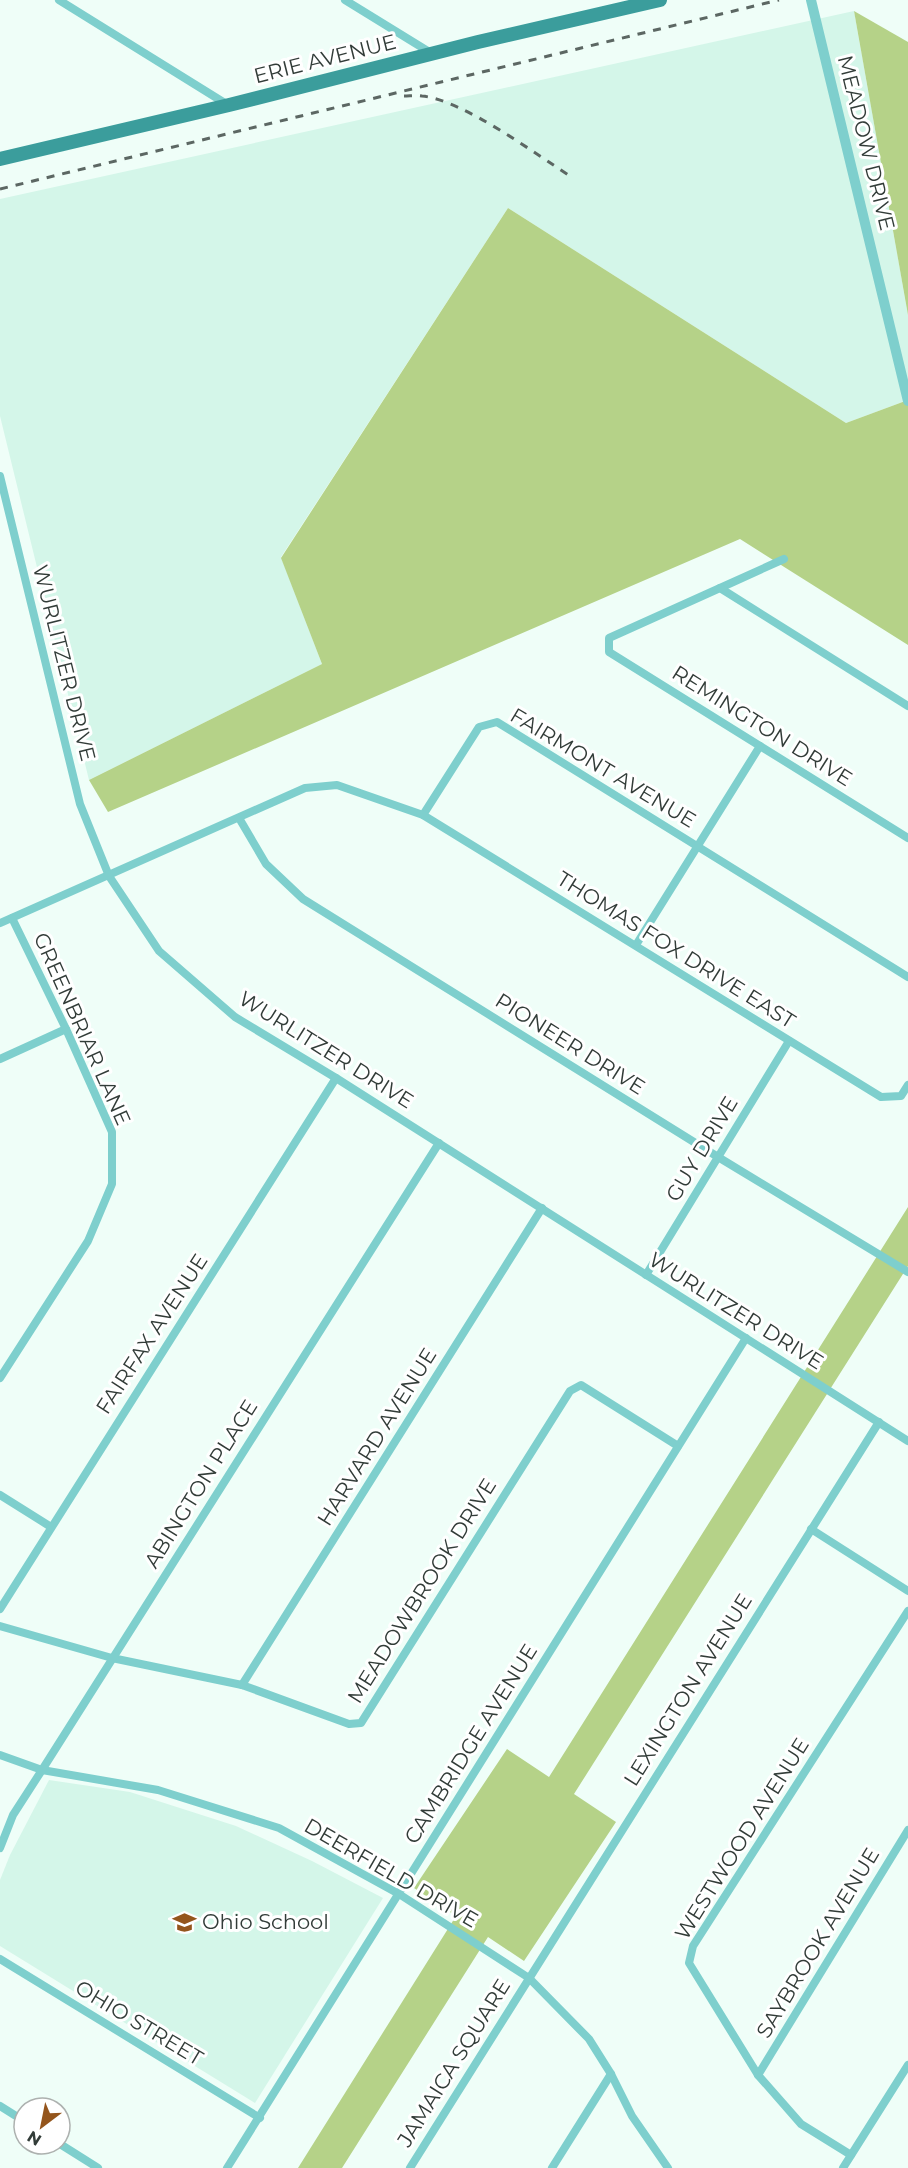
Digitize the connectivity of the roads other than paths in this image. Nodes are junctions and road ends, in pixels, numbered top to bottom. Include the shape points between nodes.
1 (59, 0) edge
2 (345, 0) edge
3 (660, 0) edge
4 (811, 0) edge
5 (431, 54) junction
6 (229, 105) junction
7 (0, 159) edge
8 (908, 400) edge
9 (0, 476) edge
10 (784, 559) dead end
11 (720, 588) junction
12 (908, 706) edge
13 (760, 746) junction
14 (423, 815) junction
15 (239, 818) junction
16 (908, 838) edge
17 (698, 847) junction
18 (109, 876) junction
19 (12, 918) junction
20 (0, 923) edge
21 (636, 945) junction
22 (908, 976) edge
23 (66, 1029) junction
24 (789, 1041) junction
25 (0, 1059) edge
26 (336, 1078) junction
27 (908, 1085) edge
28 (439, 1143) junction
29 (718, 1157) junction
30 (542, 1209) junction
31 (908, 1272) edge
32 (646, 1275) junction
33 (746, 1338) junction
34 (0, 1378) edge
35 (879, 1422) junction
36 (908, 1441) edge
37 (678, 1446) junction
38 (0, 1495) edge
39 (51, 1527) junction
40 (811, 1529) junction
41 (908, 1591) edge
42 (0, 1609) edge
43 (908, 1611) edge
44 (0, 1626) edge
45 (112, 1658) junction
46 (243, 1685) junction
47 (0, 1755) edge
48 (42, 1770) junction
49 (908, 1830) edge
50 (0, 1848) edge
51 (399, 1894) junction
52 (0, 1959) edge
53 (529, 1978) junction
54 (908, 2065) edge
55 (611, 2073) junction
56 (758, 2075) junction
57 (260, 2118) junction
58 (72, 2152) edge
59 (851, 2155) junction
60 (98, 2168) edge
61 (227, 2168) edge
62 (410, 2168) edge
63 (552, 2168) edge
64 (668, 2168) edge
65 (843, 2168) edge

1 - 6 street
2 - 5 street
3 - 5 main road, ERIE AVENUE
4 - 8 street, MEADOW DRIVE
5 - 6 main road, ERIE AVENUE
6 - 7 main road, ERIE AVENUE
9 - 18 street, WURLITZER DRIVE via 80,804
10 - 11 street
11 - 12 street
11 - 13 street, REMINGTON DRIVE via 609,638 609,652
13 - 16 street, REMINGTON DRIVE
13 - 17 street
14 - 15 street via 337,785 305,788
14 - 17 street, FAIRMONT AVENUE via 479,727 497,722
14 - 21 street, THOMAS FOX DRIVE EAST
15 - 18 street
15 - 29 street, PIONEER DRIVE via 266,864 303,899
17 - 21 street
17 - 22 street, FAIRMONT AVENUE
18 - 19 street
18 - 26 street, WURLITZER DRIVE via 159,951 235,1017
19 - 20 street
19 - 23 street, GREENBRIAR LANE
21 - 24 street, THOMAS FOX DRIVE EAST
23 - 25 street
23 - 34 street, GREENBRIAR LANE via 112,1132 112,1184 87,1241
24 - 27 street, THOMAS FOX DRIVE EAST via 881,1097 901,1096
24 - 29 street, GUY DRIVE
26 - 28 street, WURLITZER DRIVE
26 - 39 street, FAIRFAX AVENUE
28 - 30 street, WURLITZER DRIVE
28 - 45 street, ABINGTON PLACE
29 - 31 street, PIONEER DRIVE
29 - 32 street, GUY DRIVE
30 - 32 street, WURLITZER DRIVE
30 - 46 street, HARVARD AVENUE
32 - 33 street, WURLITZER DRIVE
33 - 35 street, WURLITZER DRIVE
33 - 37 street, CAMBRIDGE AVENUE
35 - 36 street, WURLITZER DRIVE
35 - 40 street, LEXINGTON AVENUE
37 - 46 street, MEADOWBROOK DRIVE via 581,1385 570,1391 361,1723 349,1724
37 - 51 street, CAMBRIDGE AVENUE
38 - 39 street
39 - 42 street, FAIRFAX AVENUE
40 - 41 street
40 - 53 street, LEXINGTON AVENUE
43 - 56 street, WESTWOOD AVENUE via 693,1946 689,1963
44 - 45 street, MEADOWBROOK DRIVE
45 - 46 street, MEADOWBROOK DRIVE
45 - 48 street, ABINGTON PLACE
47 - 48 street, DEERFIELD DRIVE
48 - 50 street, ABINGTON PLACE via 14,1815
48 - 51 street, DEERFIELD DRIVE via 158,1790 279,1828
49 - 56 street, SAYBROOK AVENUE
51 - 53 street, DEERFIELD DRIVE
51 - 57 street, CAMBRIDGE AVENUE
52 - 57 street, OHIO STREET
53 - 55 street, DEERFIELD DRIVE via 589,2039
53 - 62 street, JAMAICA SQUARE
54 - 59 street
55 - 63 street
55 - 64 street, DEERFIELD DRIVE via 632,2116
56 - 59 street, WESTWOOD AVENUE via 801,2124
57 - 61 street, CAMBRIDGE AVENUE
58 - 60 street
59 - 65 street

